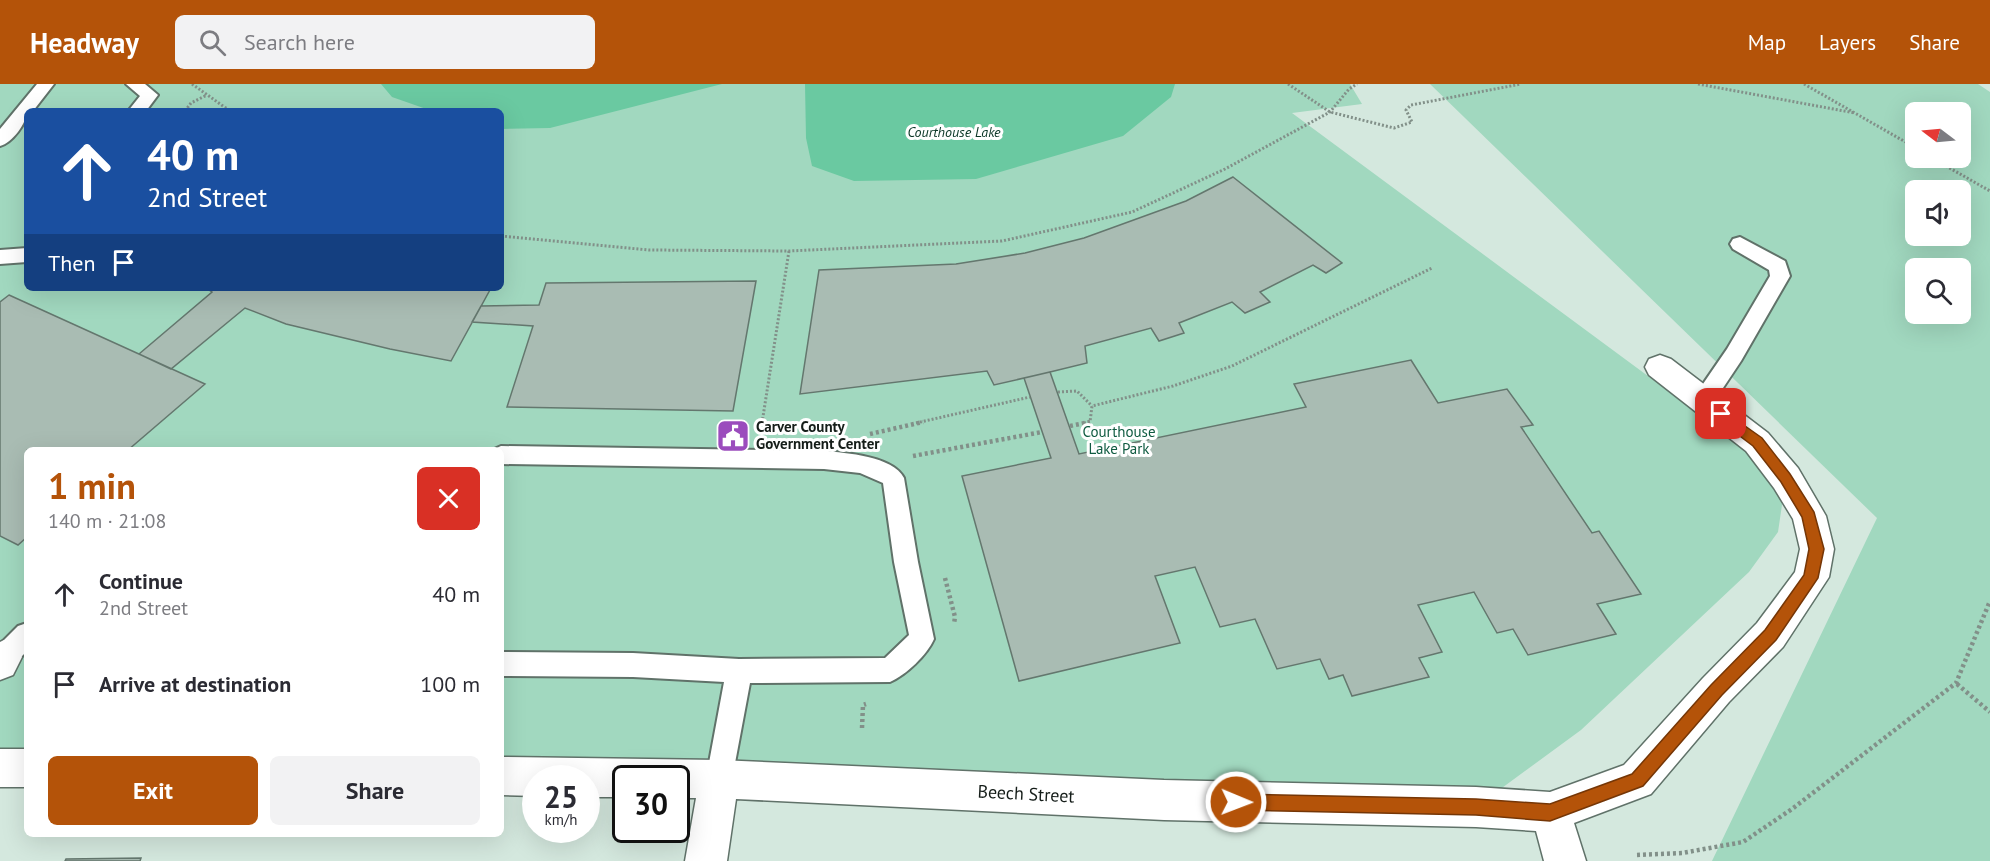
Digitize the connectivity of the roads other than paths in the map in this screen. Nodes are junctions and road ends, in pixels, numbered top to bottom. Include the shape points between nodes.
1 (46, 84) edge
2 (134, 84) edge
3 (26, 108) edge
4 (139, 108) edge
5 (24, 111) edge
6 (0, 140) edge
7 (1740, 244) dead end
8 (24, 255) edge
9 (0, 257) edge
10 (1660, 367) dead end
11 (1703, 400) junction
12 (504, 455) edge
13 (504, 664) edge
14 (738, 671) junction
15 (0, 768) edge
16 (24, 768) edge
17 (504, 776) edge
18 (719, 779) junction
19 (1550, 812) junction
20 (706, 861) edge
21 (1565, 861) edge

1 - 3 lane
2 - 4 lane via 150,94
5 - 6 lane
7 - 11 lane via 1778,266 1780,276
8 - 9 lane
10 - 11 street
11 - 19 street via 1758,442 1786,478 1809,516 1817,549 1811,578 1770,635 1637,780
12 - 14 lane via 824,460 863,464 893,478 922,639 890,670
13 - 14 lane
14 - 18 lane
15 - 16 street
17 - 18 street, Beech Street
18 - 19 street, Beech Street via 1153,800
18 - 20 street
19 - 21 street

